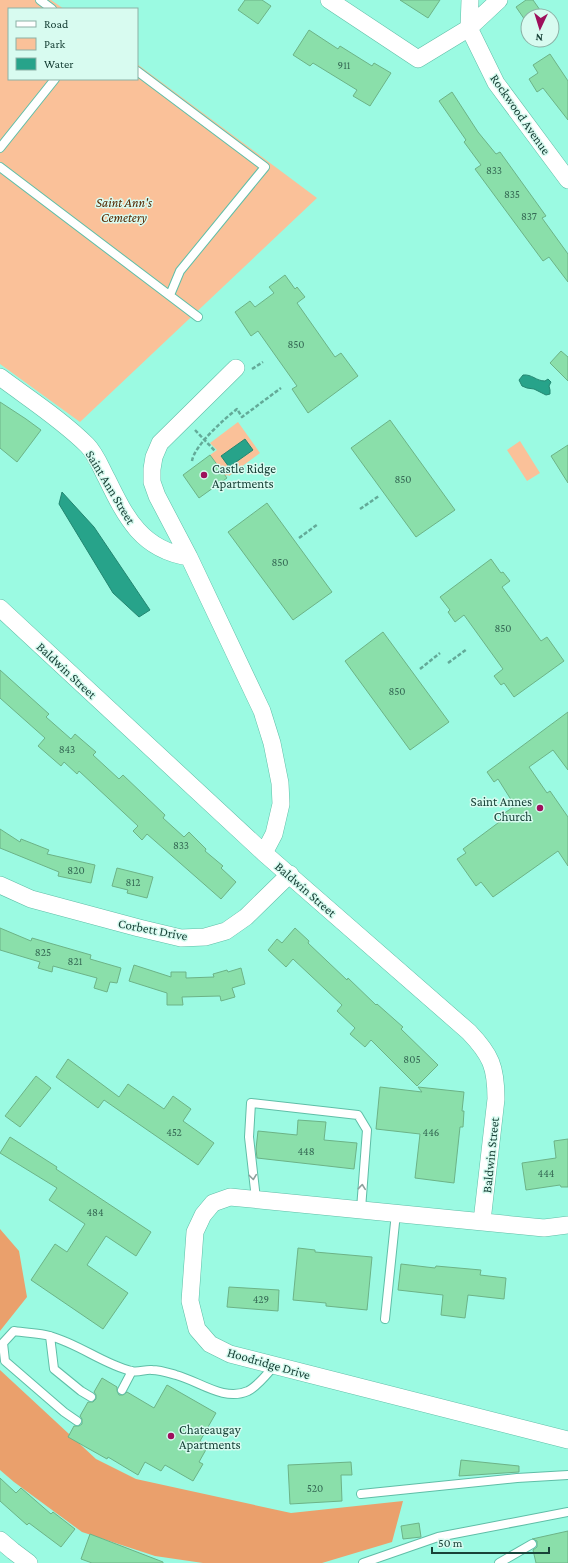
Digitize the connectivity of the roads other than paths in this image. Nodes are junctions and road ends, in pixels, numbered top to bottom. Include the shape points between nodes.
1 (40, 0) edge
2 (329, 0) edge
3 (470, 0) edge
4 (499, 0) edge
5 (51, 8) edge
6 (469, 28) junction
7 (138, 71) edge
8 (54, 80) edge
9 (0, 148) edge
10 (0, 167) edge
11 (568, 180) edge
12 (170, 296) junction
13 (198, 317) dead end
14 (236, 368) dead end
15 (0, 377) edge
16 (189, 557) junction
17 (0, 608) edge
18 (264, 852) junction
19 (290, 874) junction
20 (0, 885) edge
21 (256, 1199) junction
22 (361, 1209) junction
23 (396, 1213) junction
24 (482, 1221) junction
25 (568, 1225) edge
26 (385, 1319) dead end
27 (50, 1336) junction
28 (274, 1366) junction
29 (132, 1372) junction
30 (122, 1390) dead end
31 (91, 1397) dead end
32 (77, 1421) dead end
33 (568, 1440) edge
34 (568, 1475) edge
35 (361, 1494) dead end
36 (568, 1512) edge
37 (0, 1540) edge
38 (532, 1544) dead end
39 (29, 1563) edge
40 (363, 1563) edge
41 (499, 1563) edge

1 - 5 lane
2 - 6 street via 418,59
3 - 6 street, Rockwood Avenue
4 - 6 street
6 - 11 street, Rockwood Avenue via 496,83
7 - 12 lane via 265,166 180,271
8 - 9 lane
10 - 12 lane
12 - 13 lane
14 - 16 street via 160,443 154,457 152,482
15 - 16 street, Saint Ann Street via 88,446 126,515 142,536 157,547
16 - 18 street via 262,711 272,743 280,783 281,804 274,834
17 - 18 street, Baldwin Street
18 - 19 street, Baldwin Street
19 - 20 street, Corbett Drive via 246,918 226,931 205,937 182,938 31,898
19 - 24 street, Baldwin Street via 469,1032 491,1061 496,1080 496,1099
21 - 22 street, Hoodridge Drive
22 -> 21 lane via 367,1130 358,1115 250,1103 250,1155
21 - 28 street, Hoodridge Drive via 230,1197 213,1203 203,1215 195,1232 190,1301 197,1329 210,1344 230,1354
22 - 23 street, Hoodridge Drive
23 - 24 street, Hoodridge Drive
23 - 26 lane
24 - 25 street, Hoodridge Drive via 544,1228
27 - 29 lane
27 - 31 lane via 54,1369
27 - 32 lane via 14,1331 3,1343 5,1361
28 - 29 lane via 248,1391 231,1394 202,1386 176,1374 152,1370
28 - 33 street, Hoodridge Drive
29 - 30 lane
34 - 35 lane
36 - 40 lane via 438,1537
37 - 39 street
38 - 41 lane

